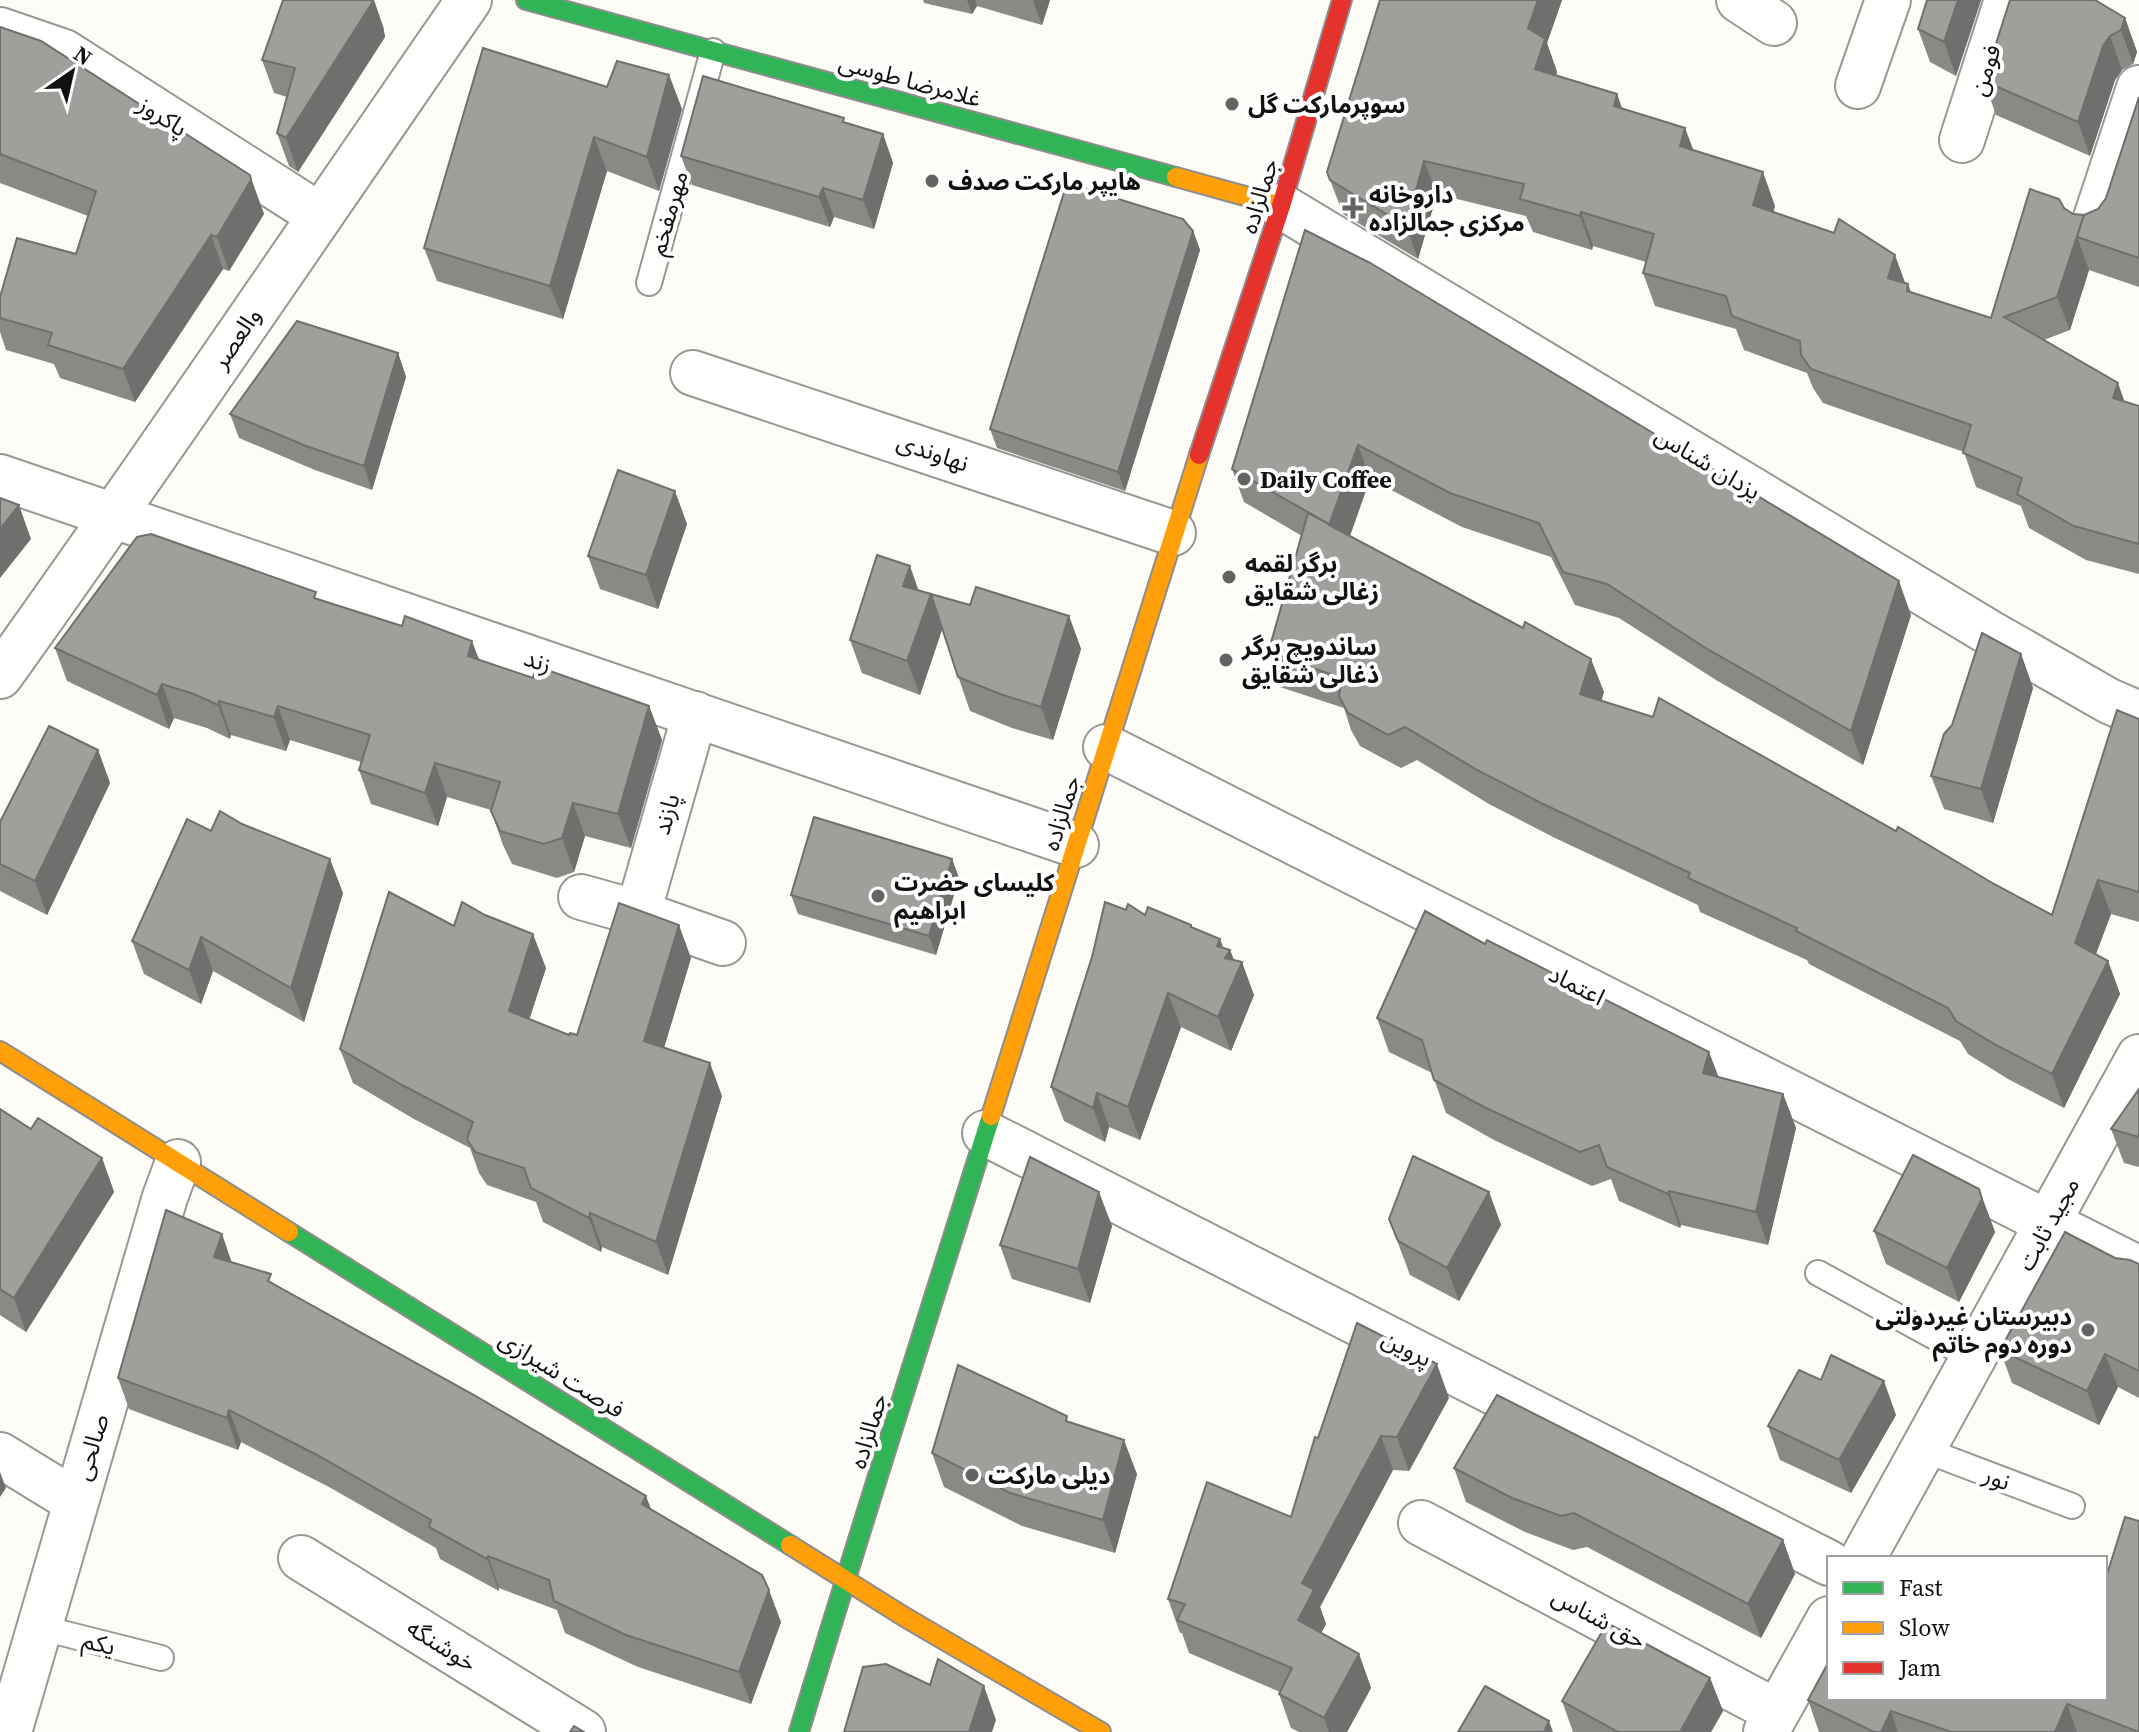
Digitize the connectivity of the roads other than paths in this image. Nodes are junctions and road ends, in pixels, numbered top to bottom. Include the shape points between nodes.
1 (469, 0) edge
2 (526, 0) edge
3 (1342, 0) edge
4 (1888, 0) edge
5 (2007, 0) edge
6 (0, 30) edge
7 (713, 51) junction
8 (1858, 86) dead end
9 (2139, 88) edge
10 (1962, 140) dead end
11 (1281, 206) junction
12 (319, 215) junction
13 (2094, 224) edge
14 (649, 283) dead end
15 (693, 373) dead end
16 (0, 477) edge
17 (114, 516) junction
18 (1173, 533) junction
19 (0, 676) edge
20 (695, 714) junction
21 (2139, 714) edge
22 (1106, 747) junction
23 (1076, 845) junction
24 (581, 897) dead end
25 (638, 913) junction
26 (723, 943) dead end
27 (0, 1051) edge
28 (2139, 1057) edge
29 (985, 1133) junction
30 (178, 1162) junction
31 (2048, 1223) junction
32 (2139, 1269) edge
33 (1818, 1273) dead end
34 (1973, 1358) junction
35 (1922, 1449) junction
36 (0, 1455) edge
37 (75, 1501) junction
38 (2072, 1506) dead end
39 (1421, 1523) dead end
40 (1864, 1556) edge
41 (301, 1558) dead end
42 (1827, 1562) edge
43 (845, 1578) junction
44 (1827, 1623) edge
45 (38, 1627) junction
46 (161, 1658) dead end
47 (1772, 1722) edge
48 (9, 1732) edge
49 (583, 1732) edge
50 (799, 1732) edge
51 (1101, 1732) edge

1 - 12 street, والعصر
2 - 7 street, غلامرضا طوسی
3 - 11 street, جمالزاده
4 - 8 street
5 - 10 street, فومن
6 - 12 street, پاکروز via 64,52
7 - 11 street, غلامرضا طوسی
7 - 14 lane, مهرمفخم
9 - 13 street
11 - 18 street, جمالزاده
11 - 21 street, یزدان شناس via 1988,641
12 - 17 street, والعصر
15 - 18 street, نهاوندی
16 - 17 street, زند
17 - 19 street, والعصر
17 - 20 street, زند
18 - 22 street, جمالزاده
20 - 23 street, زند
20 - 25 street, پازند
22 - 23 street, جمالزاده
22 - 31 street, اعتماد
23 - 29 street, جمالزاده
24 - 25 street
25 - 26 street
27 - 30 street, فرصت شیرازی
28 - 31 street, مجید ثابت
29 - 42 street, پروین
29 - 43 street, جمالزاده
30 - 37 street, صالحی
30 - 43 street, فرصت شیرازی
31 - 32 street, اعتماد
31 - 34 street, مجید ثابت
33 - 34 lane
34 - 35 street, مجید ثابت
35 - 38 lane, نور
35 - 40 street, مجید ثابت
36 - 37 street
37 - 45 street, صالحی
39 - 47 street, حق شناس
41 - 49 street, خوشنگه
43 - 50 street, جمالزاده
43 - 51 street, فرصت شیرازی
44 - 47 street
45 - 46 lane, یکم
45 - 48 street, صالحی

